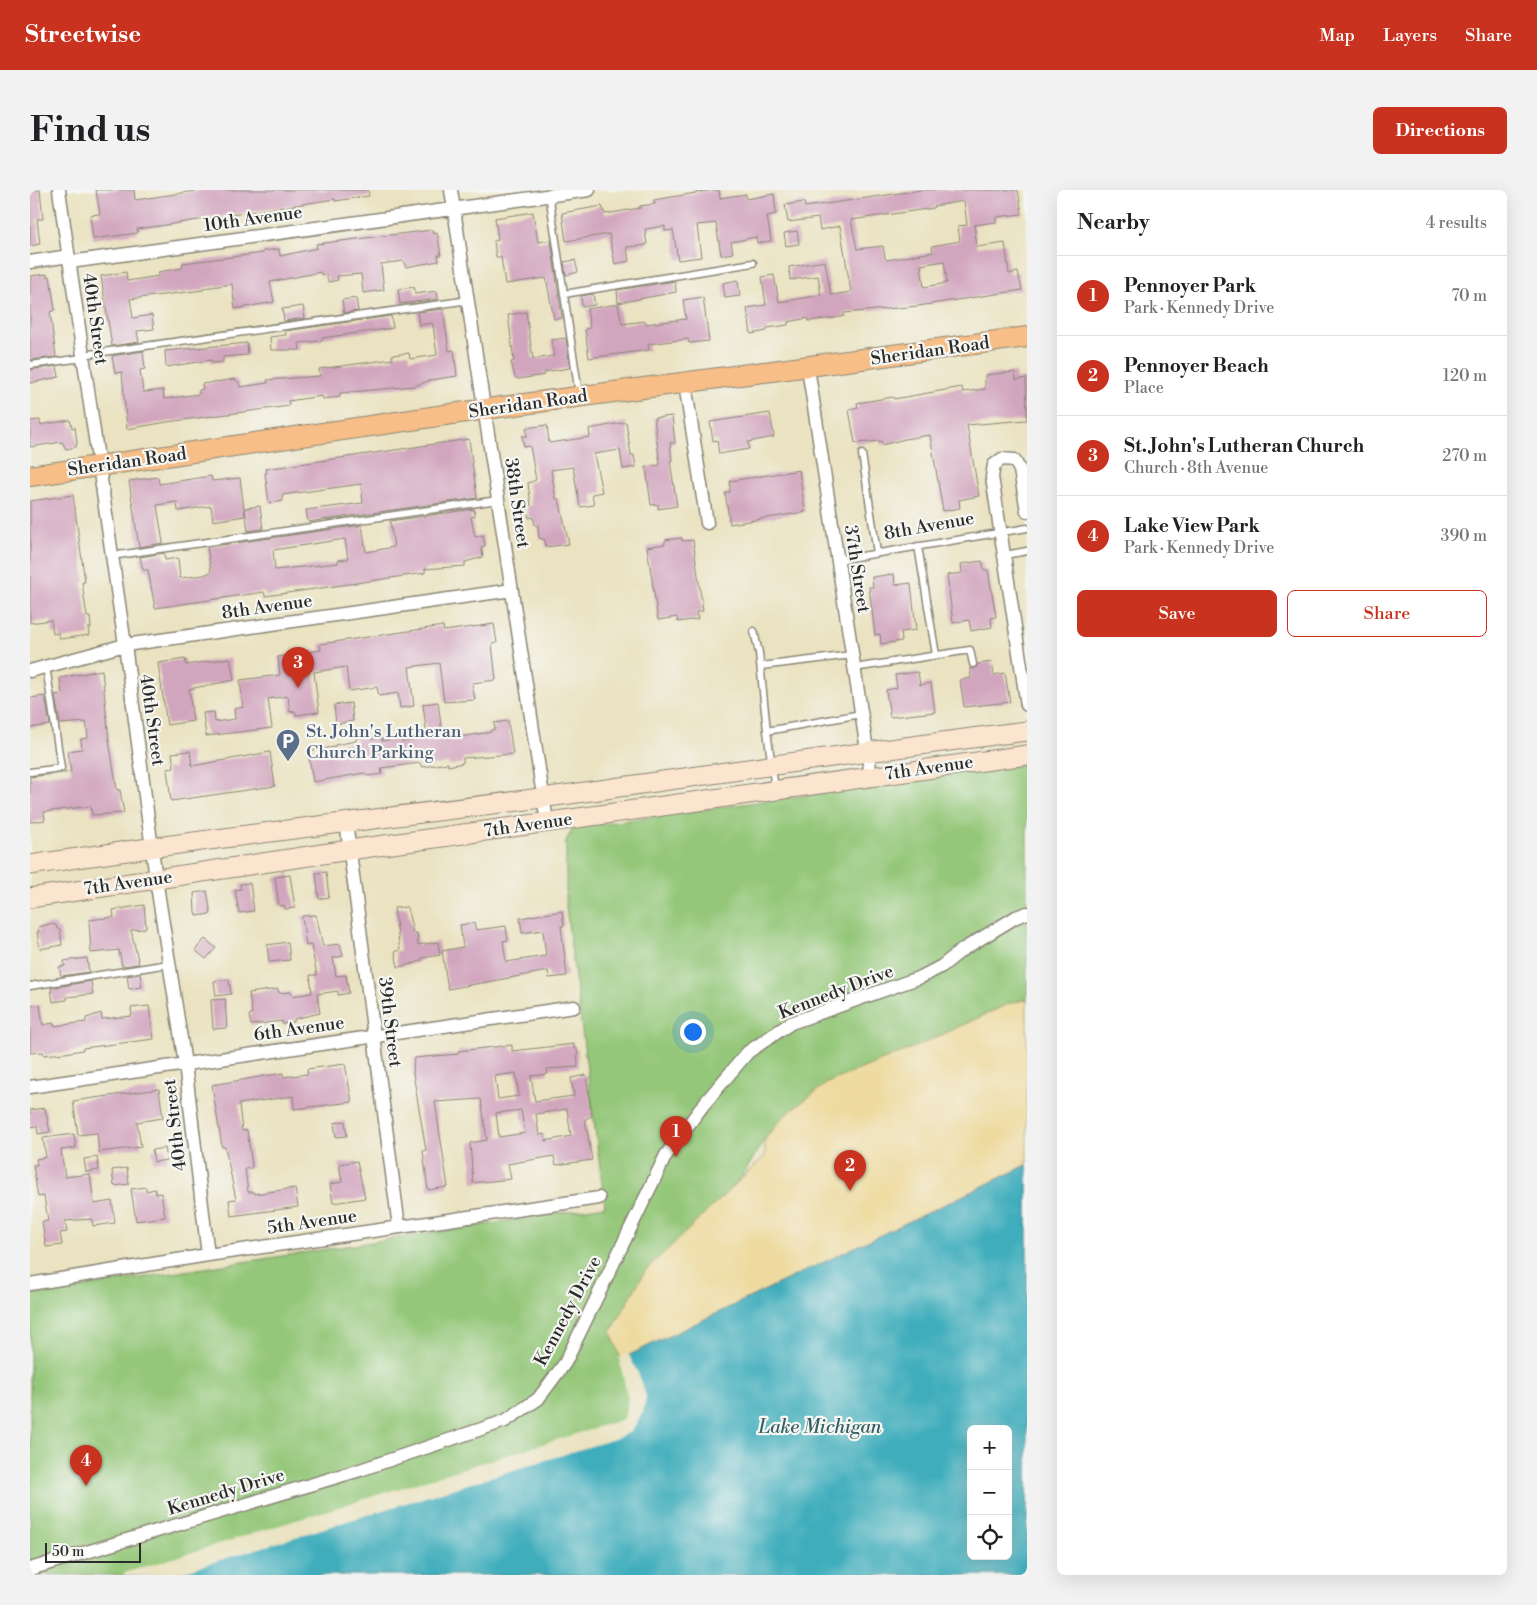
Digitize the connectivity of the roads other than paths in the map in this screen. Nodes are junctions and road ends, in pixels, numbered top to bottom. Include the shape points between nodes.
1 (59, 190) edge
2 (451, 190) edge
3 (589, 190) edge
4 (549, 193) edge
5 (454, 209) junction
6 (69, 259) junction
7 (30, 262) edge
8 (753, 263) dead end
9 (564, 294) junction
10 (469, 300) junction
11 (1027, 337) edge
12 (82, 356) junction
13 (30, 365) edge
14 (808, 368) junction
15 (685, 384) junction
16 (580, 397) junction
17 (486, 409) junction
18 (862, 454) dead end
19 (97, 467) junction
20 (30, 476) edge
21 (499, 500) junction
22 (1027, 512) edge
23 (707, 523) dead end
24 (1027, 528) edge
25 (1002, 532) junction
26 (918, 546) junction
27 (1027, 551) edge
28 (877, 553) junction
29 (1005, 555) junction
30 (111, 556) junction
31 (838, 560) junction
32 (512, 590) junction
33 (754, 631) dead end
34 (125, 645) junction
35 (936, 656) junction
36 (854, 661) junction
37 (973, 664) dead end
38 (46, 666) junction
39 (761, 666) junction
40 (30, 671) edge
41 (1027, 705) edge
42 (861, 714) junction
43 (767, 731) junction
44 (1027, 731) edge
45 (867, 751) junction
46 (1027, 755) edge
47 (772, 764) junction
48 (30, 772) edge
49 (871, 776) junction
50 (775, 790) junction
51 (543, 797) junction
52 (346, 822) junction
53 (547, 822) junction
54 (151, 846) junction
55 (350, 850) junction
56 (30, 865) edge
57 (156, 880) junction
58 (30, 898) edge
59 (1027, 913) edge
60 (169, 964) junction
61 (30, 986) edge
62 (574, 1007) dead end
63 (374, 1036) junction
64 (185, 1064) junction
65 (30, 1087) edge
66 (599, 1198) dead end
67 (399, 1227) junction
68 (208, 1255) junction
69 (30, 1284) edge
70 (30, 1569) edge

1 - 6 street, 40th Street
2 - 5 street, 38th Street
3 - 4 street, 10th Avenue
4 - 5 street, 10th Avenue
4 - 9 lane
5 - 6 street, 10th Avenue
5 - 10 street, 38th Street
6 - 7 street, 10th Avenue
6 - 12 street, 40th Street
8 - 9 lane
9 - 16 lane
10 - 12 lane
10 - 17 street, 38th Street
11 - 14 main road, Sheridan Road
12 - 13 lane
12 - 19 street, 40th Street
14 - 15 main road, Sheridan Road
14 - 31 street, 37th Street
15 - 16 main road, Sheridan Road
15 - 23 street
16 - 17 main road, Sheridan Road
17 - 19 main road, Sheridan Road
17 - 21 street, 38th Street
18 - 28 lane
19 - 20 main road, Sheridan Road
19 - 30 street, 40th Street
21 - 30 lane
21 - 32 street, 38th Street
22 - 25 street via 1020,470 1014,460 1002,458 994,465 992,477
24 - 25 lane, 8th Avenue
25 - 26 lane, 8th Avenue
25 - 29 street
26 - 28 lane, 8th Avenue
26 - 35 lane
27 - 29 lane
28 - 31 lane, 8th Avenue
29 - 41 street
30 - 34 street, 40th Street
31 - 36 street, 37th Street
32 - 34 street, 8th Avenue
32 - 51 street, 38th Street
33 - 39 lane
34 - 38 street, 8th Avenue
34 - 54 street, 40th Street
35 - 36 lane
35 - 37 lane via 970,650
36 - 39 lane
36 - 42 street, 37th Street
38 - 40 street, 8th Avenue
38 - 48 lane via 60,768
39 - 43 lane
42 - 43 lane
42 - 45 street, 37th Street
43 - 47 lane
44 - 45 street, 7th Avenue
45 - 47 street, 7th Avenue
45 - 49 street, 37th Street
46 - 49 street, 7th Avenue
47 - 50 lane
47 - 51 street, 7th Avenue
49 - 50 street, 7th Avenue
50 - 53 street, 7th Avenue
51 - 52 street, 7th Avenue
51 - 53 street, 38th Street
52 - 54 street, 7th Avenue
52 - 55 street, 39th Street
53 - 55 street, 7th Avenue
54 - 56 street, 7th Avenue
54 - 57 street, 40th Street
55 - 57 street, 7th Avenue
55 - 63 street, 39th Street
57 - 58 street, 7th Avenue
57 - 60 street, 40th Street
59 - 70 street, Kennedy Drive via 922,977 791,1023 748,1052 666,1155 565,1363 538,1399 505,1421 360,1470
60 - 61 lane
60 - 64 street, 40th Street
62 - 63 street, 6th Avenue
63 - 64 street, 6th Avenue
63 - 67 street, 39th Street
64 - 65 street, 6th Avenue
64 - 68 street, 40th Street
66 - 67 street, 5th Avenue
67 - 68 street, 5th Avenue
68 - 69 street, 5th Avenue

